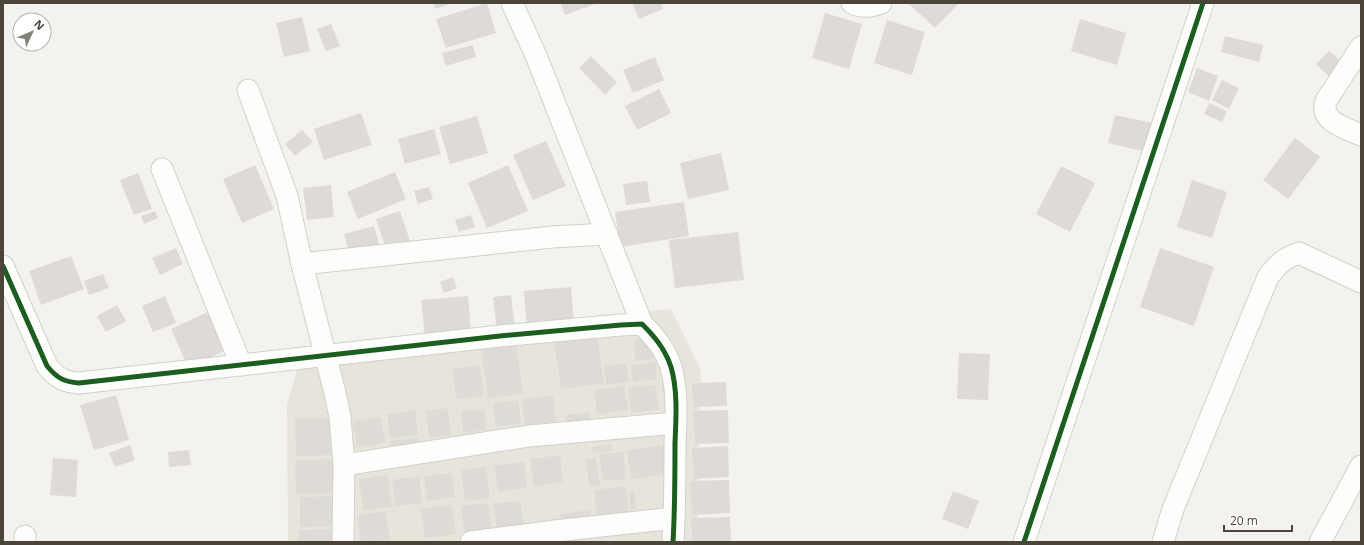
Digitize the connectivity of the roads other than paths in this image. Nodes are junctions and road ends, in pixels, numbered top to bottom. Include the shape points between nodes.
1 (512, 3) edge
2 (852, 3) edge
3 (881, 3) edge
4 (1204, 3) edge
5 (1361, 47) edge
6 (248, 90) dead end
7 (1361, 135) edge
8 (162, 169) dead end
9 (608, 234) junction
10 (302, 264) junction
11 (3, 266) edge
12 (1361, 282) edge
13 (642, 324) junction
14 (326, 356) junction
15 (241, 364) junction
16 (676, 423) junction
17 (344, 465) junction
18 (1361, 466) edge
19 (674, 518) junction
20 (343, 542) edge
21 (471, 542) edge
22 (673, 542) edge
23 (1024, 542) edge
24 (1163, 542) edge
25 (1320, 542) edge

1 - 9 street
2 - 3 street via 870,7
4 - 23 street
5 - 7 street via 1324,108 1329,119
6 - 10 street via 287,196
8 - 15 street
9 - 10 street via 552,237
9 - 13 street
10 - 14 street
11 - 15 street via 47,366 58,378 79,383
12 - 24 street via 1299,253 1278,264 1268,277 1173,509
13 - 14 street
13 - 16 street via 657,339 667,356 675,389
14 - 15 street
14 - 17 street via 340,417
16 - 17 street via 529,436
16 - 19 street
17 - 20 street
18 - 25 street
19 - 21 street
19 - 22 street

